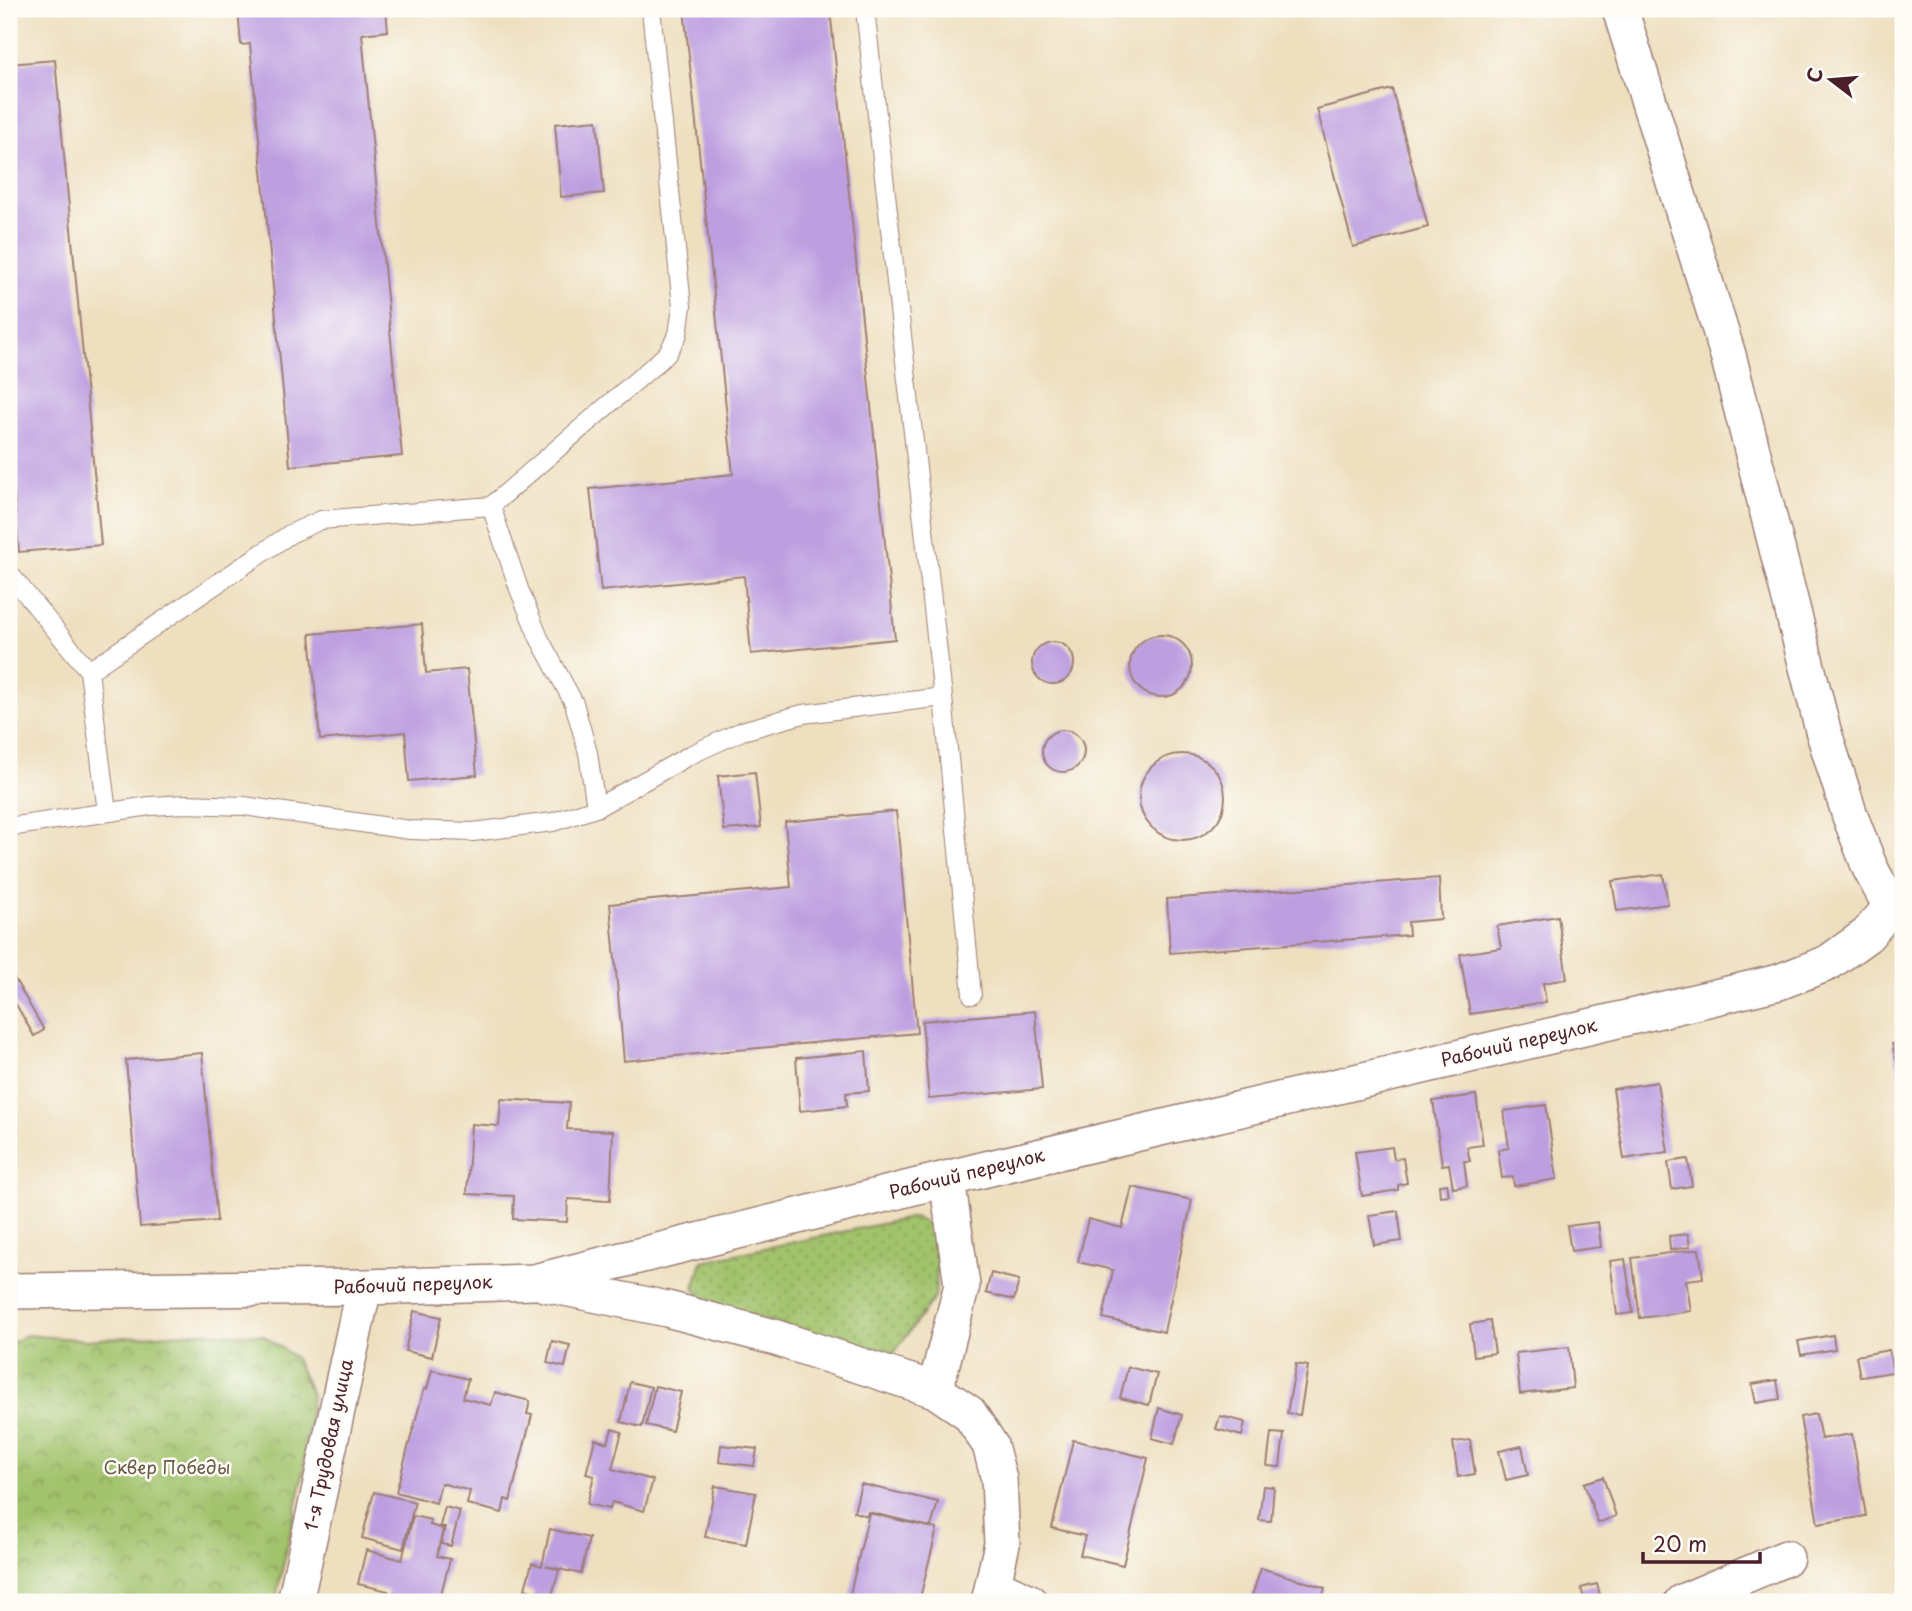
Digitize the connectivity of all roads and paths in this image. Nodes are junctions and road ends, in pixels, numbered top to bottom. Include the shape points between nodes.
1 (652, 9) edge
2 (865, 9) edge
3 (1620, 9) edge
4 (491, 506) junction
5 (9, 573) edge
6 (89, 671) junction
7 (943, 697) junction
8 (596, 808) junction
9 (107, 813) junction
10 (9, 827) edge
11 (972, 995) dead end
12 (947, 1179) junction
13 (534, 1282) junction
14 (364, 1287) junction
15 (9, 1291) edge
16 (936, 1390) junction
17 (1786, 1558) dead end
18 (991, 1594) edge
19 (295, 1602) edge
20 (1030, 1602) edge
21 (1682, 1602) edge

1 - 4 lane via 682,306 678,334 667,354
2 - 7 lane
3 - 12 street, Рабочий переулок via 1728,355 1827,742 1860,842 1891,907 1867,935 1828,963 1779,982
4 - 6 lane via 321,520 290,534
4 - 8 lane via 534,626 574,704 588,753
5 - 6 lane
6 - 9 lane
7 - 8 lane via 803,714 741,731
7 - 11 lane
8 - 9 lane via 553,822 472,832 410,830 244,806 186,804
9 - 10 lane
12 - 13 street, Рабочий переулок
12 - 16 street via 962,1284
13 - 14 street, Рабочий переулок
13 - 16 street via 770,1336
14 - 15 street, Рабочий переулок
14 - 19 street, 1-я Трудовая улица
16 - 18 street via 969,1413 990,1445 1002,1513 1002,1544
17 - 21 street
18 - 20 street

